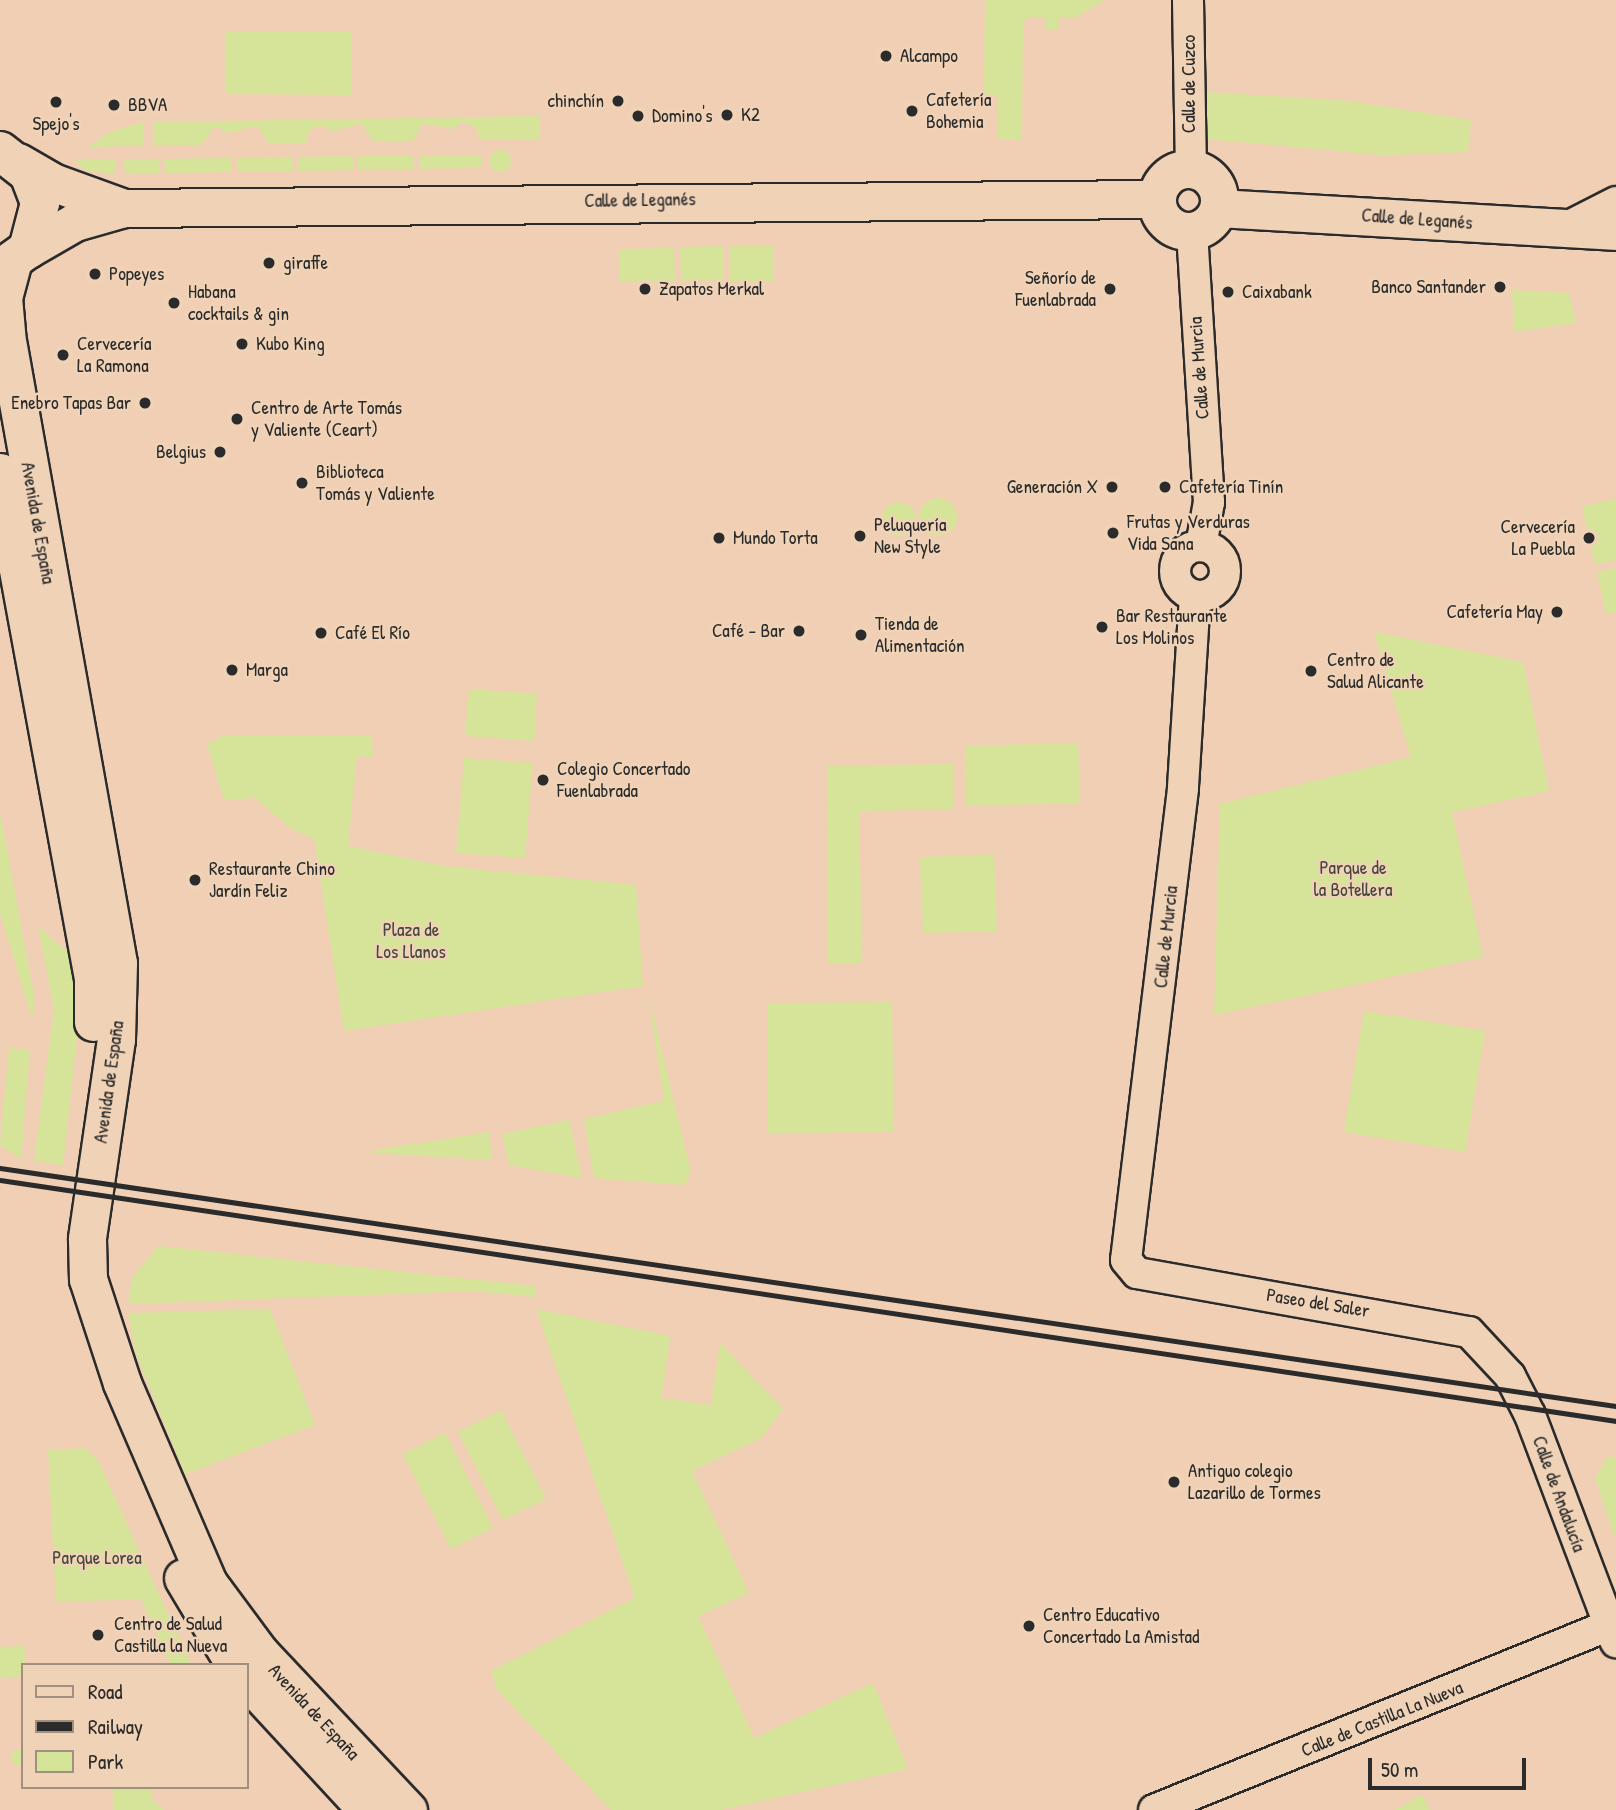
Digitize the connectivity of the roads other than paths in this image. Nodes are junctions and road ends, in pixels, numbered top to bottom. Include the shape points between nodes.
1 (1188, 0) edge
2 (9, 156) edge
3 (1191, 169) junction
4 (1157, 199) junction
5 (1616, 202) edge
6 (124, 208) junction
7 (1219, 208) junction
8 (1565, 228) junction
9 (1616, 231) edge
10 (1192, 232) junction
11 (13, 261) edge
12 (0, 472) edge
13 (1137, 1273) joint
14 (1489, 1353) joint
15 (1613, 1634) edge
16 (234, 1663) edge
17 (248, 1681) edge
18 (367, 1810) edge
19 (408, 1810) edge
20 (1154, 1810) edge

1 - 3 street, Calle de Cuzco
2 - 6 main road, Calle de Leganés via 52,182
2 - 11 highway via 40,204
3 - 4 main road via 1167,177
3 - 7 main road via 1217,186
4 - 6 main road, Calle de Leganés
4 - 10 main road via 1163,220
5 - 8 street
6 - 11 main road, Calle de Leganés via 75,222
7 - 8 main road, Calle de Leganés
7 - 10 main road via 1204,228
8 - 9 main road, Calle de Leganés
10 - 13 street, Calle de Murcia via 1209,502 1201,546 1217,552 1225,578 1213,593 1195,596 1183,789 1126,1241 1126,1260
11 - 19 main road, Avenida de España via 3,297 6,335 118,963 116,1039 87,1239 88,1279 122,1383 208,1583 260,1653
12 - 16 main road, Avenida de España via 93,978 93,1038 67,1216 72,1297 156,1520 205,1625
13 - 14 street, Paseo del Saler via 1447,1324 1468,1332
14 - 15 street, Calle de Andalucía via 1530,1415
15 - 20 street, Calle de Castilla La Nueva
17 - 18 main road, Avenida de España

